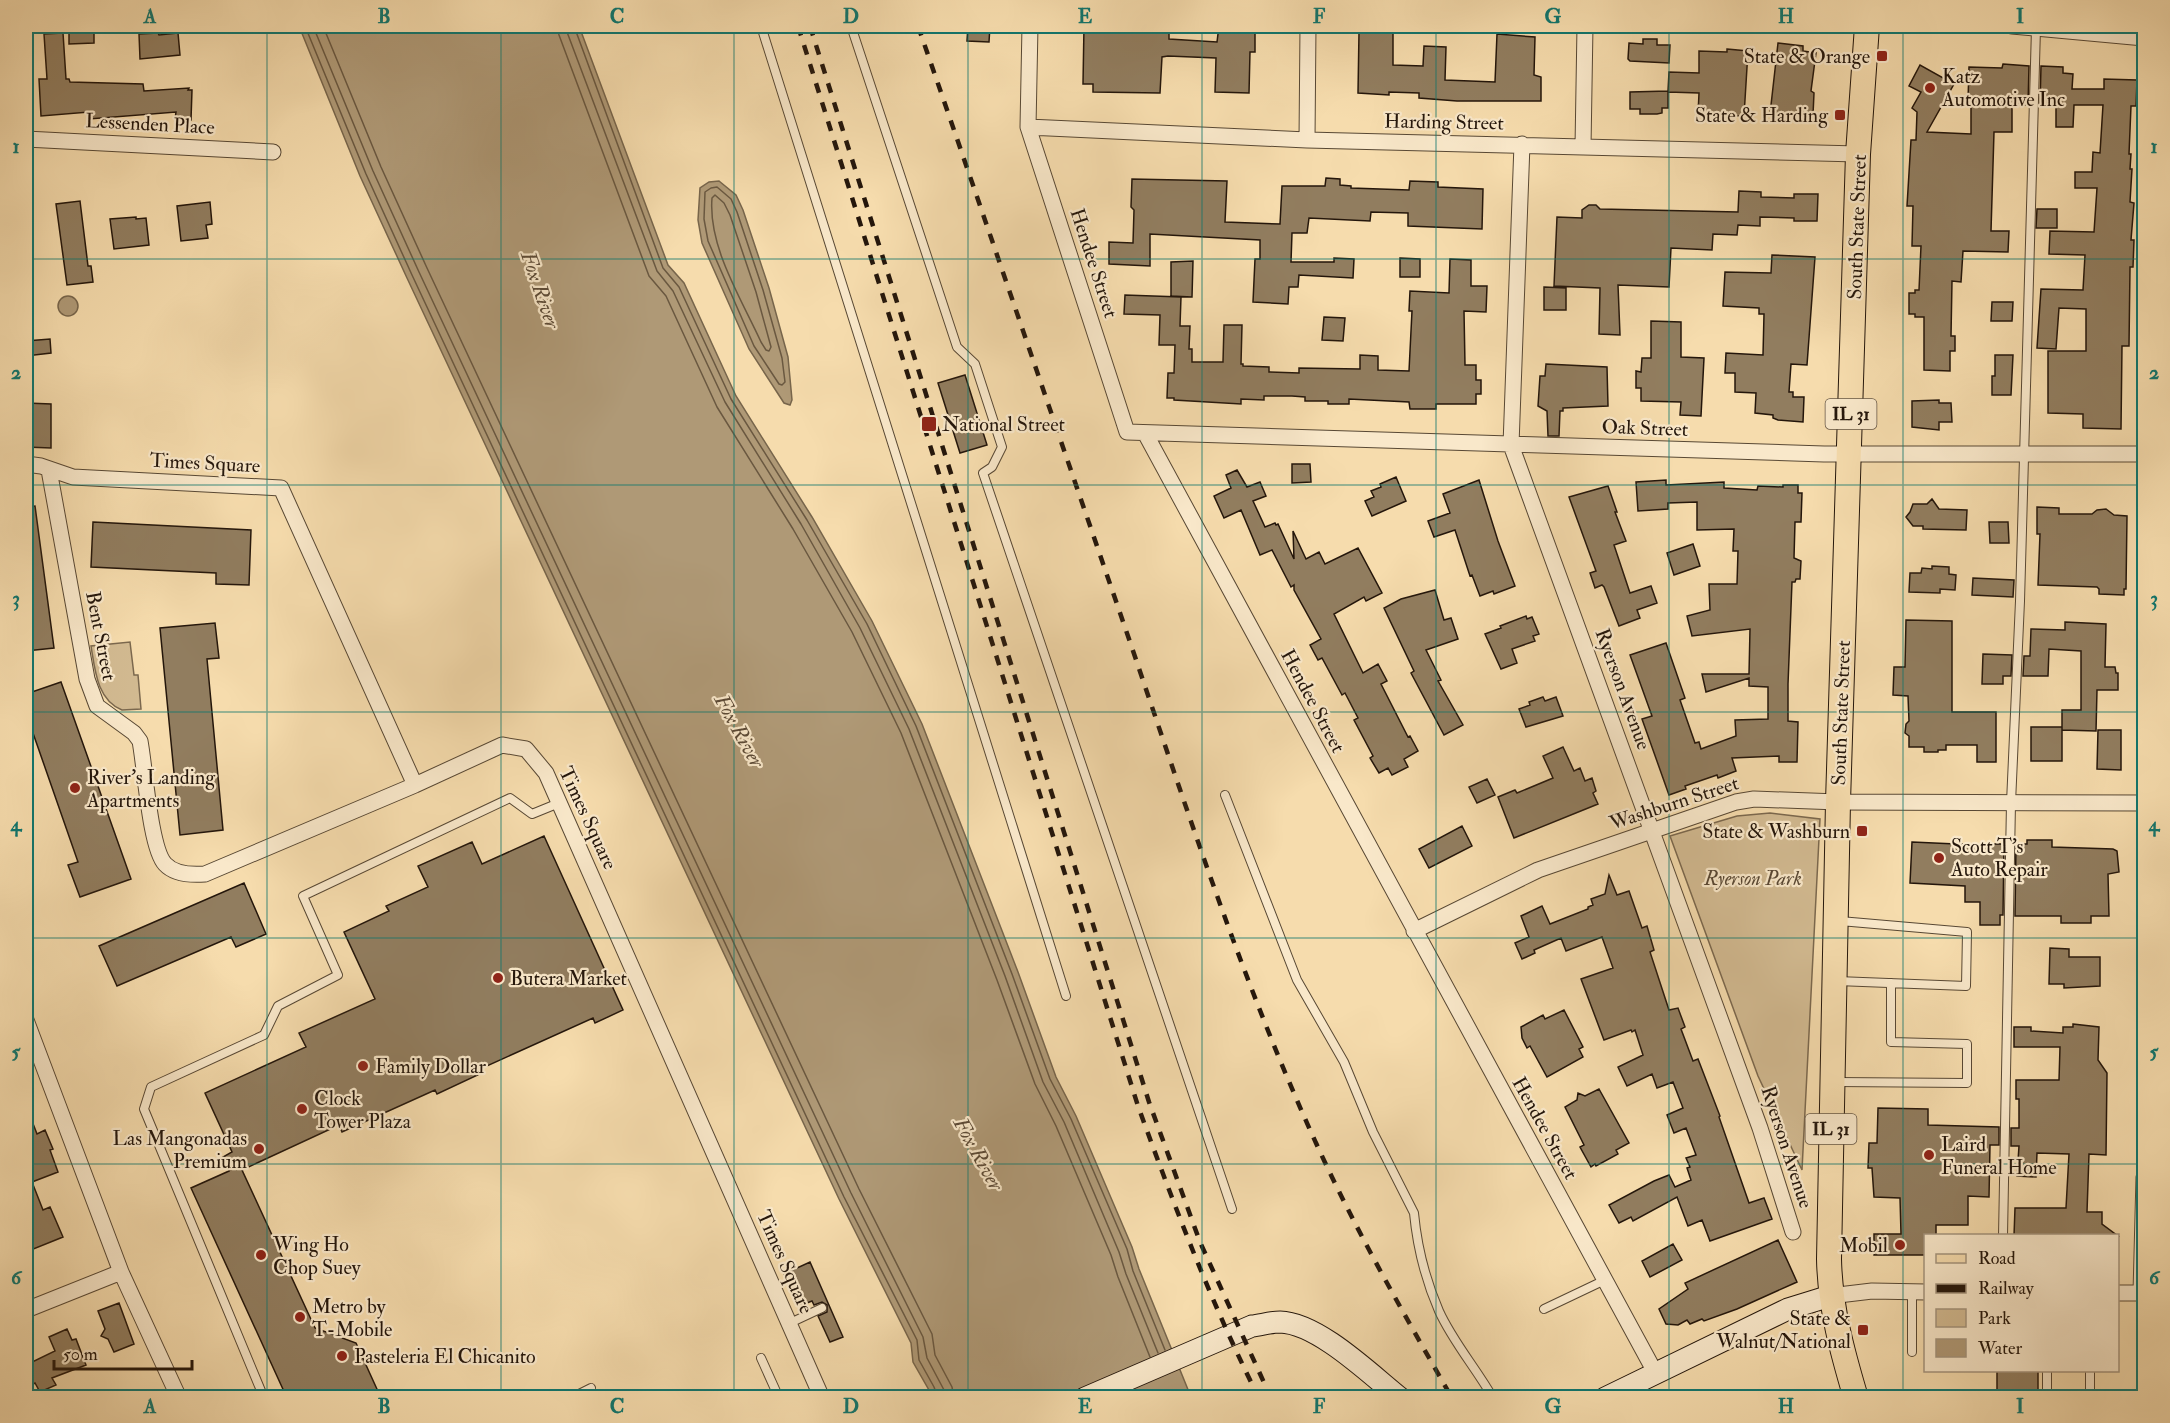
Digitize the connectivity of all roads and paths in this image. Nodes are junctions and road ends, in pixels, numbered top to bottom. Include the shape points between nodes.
1 (761, 26) edge
2 (851, 26) edge
3 (1030, 26) edge
4 (1308, 26) edge
5 (1585, 26) edge
6 (1867, 26) edge
7 (2012, 26) edge
8 (2036, 28) junction
9 (2145, 38) edge
10 (1028, 127) junction
11 (26, 139) edge
12 (1307, 140) junction
13 (1522, 144) junction
14 (1583, 147) junction
15 (273, 152) dead end
16 (1858, 154) junction
17 (1145, 433) junction
18 (1511, 445) junction
19 (2145, 454) edge
20 (1850, 455) junction
21 (2024, 455) junction
22 (26, 464) edge
23 (49, 470) junction
24 (415, 785) junction
25 (1225, 795) dead end
26 (559, 802) junction
27 (1838, 802) junction
28 (2011, 803) junction
29 (2145, 803) edge
30 (1652, 830) junction
31 (1835, 920) junction
32 (1414, 932) junction
33 (1833, 981) junction
34 (1891, 983) junction
35 (1066, 996) dead end
36 (26, 1020) edge
37 (28, 1039) edge
38 (1832, 1082) junction
39 (2145, 1177) edge
40 (1232, 1209) dead end
41 (1793, 1232) dead end
42 (2003, 1234) edge
43 (120, 1272) junction
44 (1605, 1280) junction
45 (1919, 1292) edge
46 (2119, 1293) edge
47 (2143, 1293) edge
48 (1830, 1296) junction
49 (822, 1308) dead end
50 (1544, 1309) dead end
51 (26, 1310) edge
52 (790, 1323) junction
53 (1912, 1352) dead end
54 (761, 1358) dead end
55 (2047, 1372) edge
56 (2090, 1372) edge
57 (1656, 1374) junction
58 (591, 1388) dead end
59 (179, 1398) edge
60 (264, 1398) edge
61 (571, 1398) edge
62 (779, 1398) edge
63 (822, 1398) edge
64 (1085, 1398) edge
65 (1400, 1398) edge
66 (1493, 1398) edge
67 (1605, 1398) edge
68 (1856, 1398) edge
69 (2047, 1398) edge
70 (2090, 1398) edge

1 - 35 lane
2 - 40 lane via 957,347 975,364 1002,447 992,467 983,473
3 - 10 street, Hendee Street
4 - 12 street
5 - 14 street
6 - 16 main road, South State Street / IL 31
7 - 8 street
8 - 9 street
8 - 21 lane
10 - 12 street, Harding Street
10 - 17 street, Hendee Street via 1127,432
11 - 15 street, Lessenden Place
12 - 13 street, Harding Street
13 - 14 street, Harding Street
13 - 18 street, Ryerson Avenue
14 - 16 street, Harding Street
16 - 20 main road, South State Street / IL 31
17 - 18 street, Oak Street
17 - 32 street, Hendee Street
18 - 20 street, Oak Street
18 - 30 street, Ryerson Avenue
19 - 21 street, Oak Street
20 - 21 street, Oak Street
20 - 27 main road, South State Street / IL 31
21 - 28 lane
22 - 23 street
23 - 24 street, Times Square via 73,477 280,488
23 - 24 street, Bent Street via 87,679 97,706 140,741 156,847 166,866 178,873 205,874
24 - 26 street, Times Square via 502,745 526,749 546,773
25 - 66 lane via 1298,980 1344,1062 1372,1132 1414,1213 1428,1282 1440,1312
26 - 52 street, Times Square
26 - 60 lane via 532,814 510,798 303,896 338,975 278,1006 264,1035 151,1087 144,1108
27 - 28 street, Washburn Street
27 - 30 street, Washburn Street via 1754,799
27 - 31 main road, South State Street / IL 31
28 - 29 street, Washburn Street
28 - 42 lane
30 - 32 street, Washburn Street via 1538,870
30 - 41 street, Ryerson Avenue via 1760,1128
31 - 33 main road, South State Street / IL 31
31 - 34 lane via 1967,932 1966,986
32 - 44 street, Hendee Street
33 - 34 lane
33 - 38 main road, South State Street / IL 31
34 - 38 lane via 1891,1042 1967,1044 1967,1083
36 - 37 street
37 - 43 street
38 - 48 main road, South State Street / IL 31
39 - 47 street
43 - 51 street
43 - 59 street
44 - 50 lane
44 - 57 street, Hendee Street
45 - 48 street
45 - 53 lane
46 - 47 street
48 - 57 street via 1788,1310
48 - 68 main road, South State Street / IL 31
49 - 52 lane
52 - 63 street, Times Square
54 - 62 lane
55 - 69 lane
56 - 70 lane
57 - 67 street
58 - 61 lane
64 - 65 street via 1252,1326 1280,1322 1320,1335

